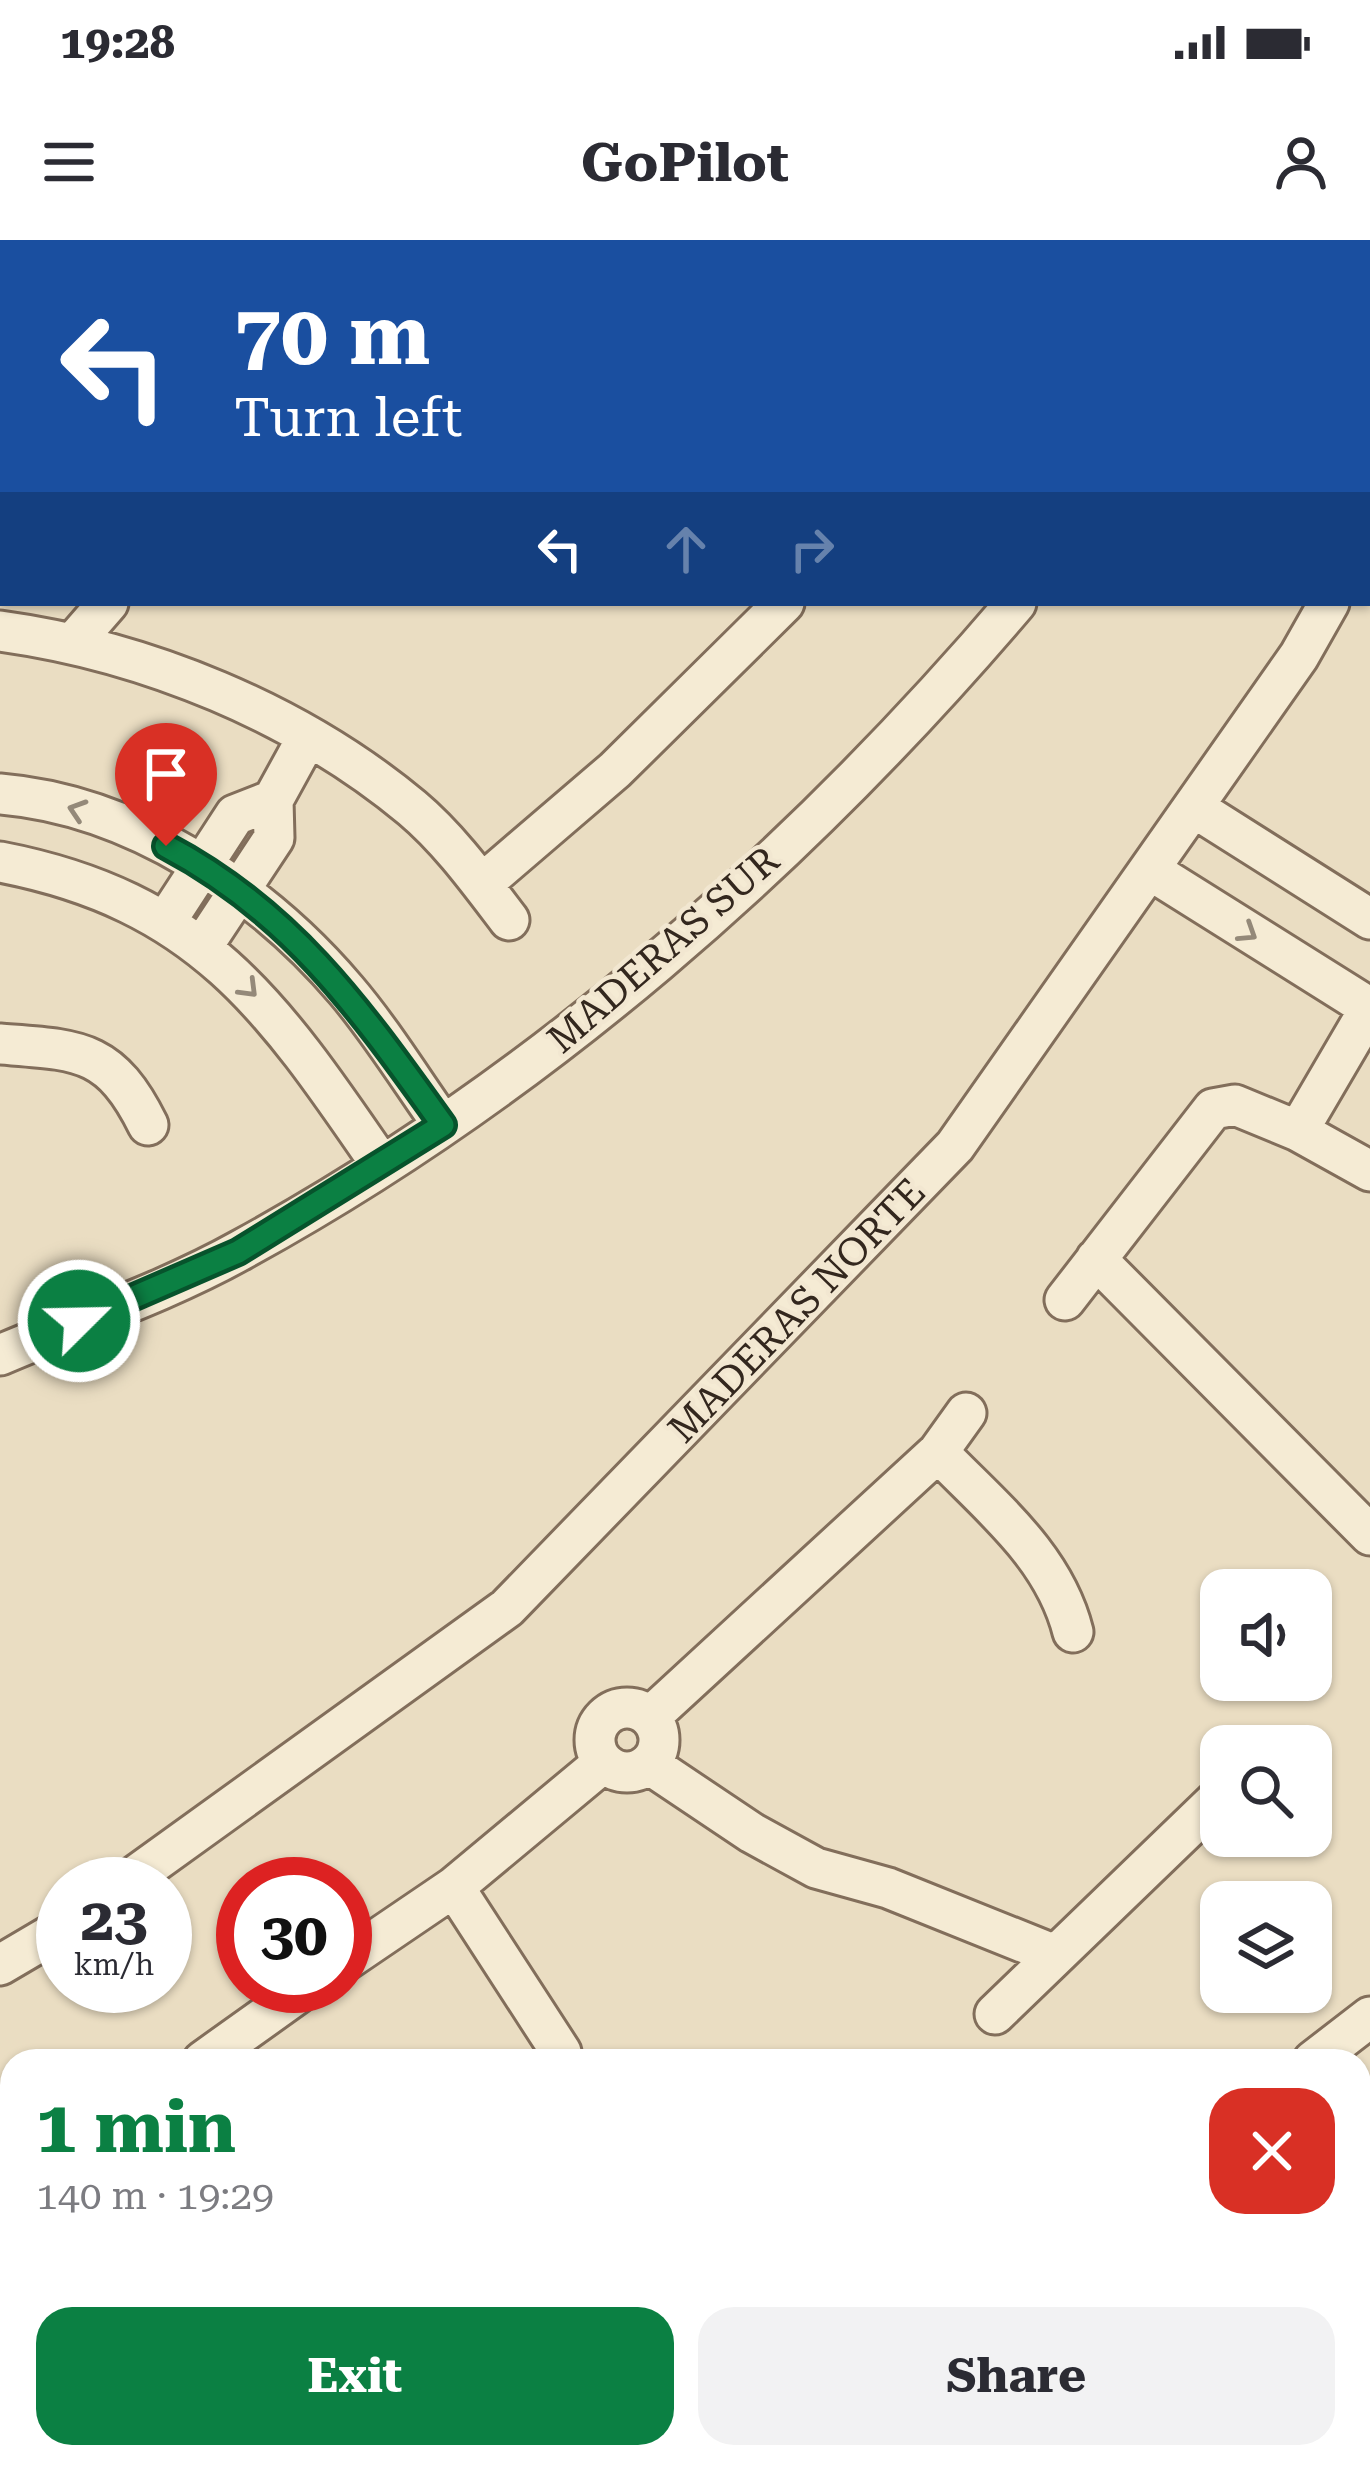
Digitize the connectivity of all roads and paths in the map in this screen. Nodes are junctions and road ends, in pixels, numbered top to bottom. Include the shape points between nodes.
1 (105, 606) edge
2 (781, 606) edge
3 (1013, 606) edge
4 (1327, 606) edge
5 (0, 631) edge
6 (75, 641) junction
7 (308, 738) junction
8 (0, 794) edge
9 (273, 800) junction
10 (1193, 807) junction
11 (0, 862) edge
12 (202, 865) junction
13 (1150, 870) junction
14 (482, 884) junction
15 (239, 892) junction
16 (509, 920) dead end
17 (1370, 920) edge
18 (166, 921) junction
19 (202, 947) junction
20 (1370, 1008) edge
21 (0, 1044) edge
22 (148, 1125) dead end
23 (443, 1125) junction
24 (1298, 1131) junction
25 (382, 1166) junction
26 (1370, 1172) edge
27 (1096, 1259) junction
28 (1065, 1300) dead end
29 (0, 1355) edge
30 (966, 1413) dead end
31 (938, 1452) junction
32 (1370, 1535) edge
33 (1073, 1632) dead end
34 (650, 1717) junction
35 (603, 1763) junction
36 (650, 1764) junction
37 (1200, 1816) edge
38 (161, 1857) edge
39 (454, 1887) junction
40 (372, 1942) edge
41 (36, 1944) edge
42 (1055, 1954) junction
43 (0, 1965) edge
44 (281, 2013) edge
45 (995, 2014) dead end
46 (1370, 2017) edge
47 (246, 2049) edge
48 (558, 2049) edge
49 (1329, 2049) edge

1 - 6 street
2 - 14 street via 615,770
3 - 23 street, MADERAS SUR via 902,734 619,997
4 - 10 street, MADERAS NORTE
5 - 6 street
6 - 7 street via 154,667
7 - 9 street
7 - 14 street via 415,810
12 -> 8 street via 129,827 37,796
9 - 12 street via 235,815
9 - 15 street via 274,838
10 - 13 street, MADERAS NORTE
10 - 17 street
11 - 18 street via 88,883
12 - 15 street
12 - 18 street
13 -> 20 street
13 - 38 street, MADERAS NORTE via 955,1147 507,1608
14 - 16 street
15 - 19 street
15 - 23 street via 347,991
18 - 19 street
19 -> 25 street via 291,1033
20 - 24 street
21 - 22 street via 82,1051 130,1089
23 - 25 street, MADERAS SUR
24 - 26 street
24 - 27 street via 1234,1105 1213,1109
25 - 29 street, MADERAS SUR via 238,1252
27 - 28 street
27 - 32 street
30 - 31 street
31 - 33 street via 1043,1562 1064,1595
31 - 34 street
34 - 35 street via 619,1708 603,1717 595,1732
34 - 36 street via 659,1732
35 - 36 street via 635,1773
35 - 39 street
36 - 42 street via 817,1868
37 - 42 street
39 - 40 street
39 - 48 street
41 - 43 street
42 - 45 street
44 - 47 street
46 - 49 street

